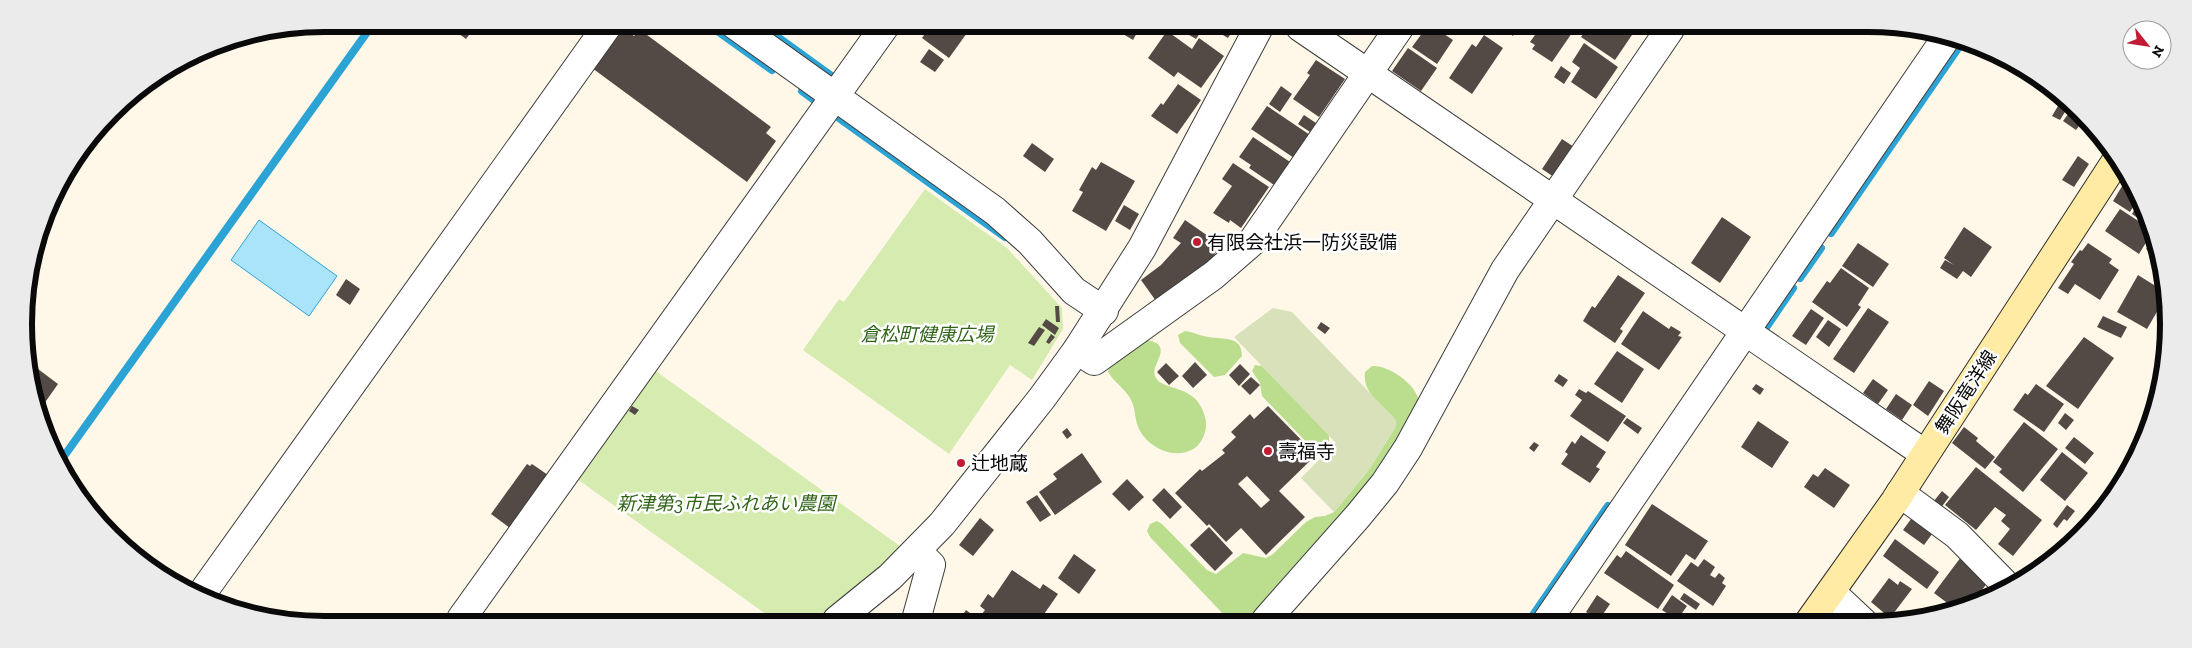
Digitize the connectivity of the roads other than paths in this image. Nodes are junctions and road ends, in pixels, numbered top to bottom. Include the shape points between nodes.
1 (603, 32) edge
2 (745, 32) edge
3 (881, 32) edge
4 (1256, 32) edge
5 (1307, 32) edge
6 (1396, 32) edge
7 (1667, 32) edge
8 (1943, 42) edge
9 (1368, 73) junction
10 (835, 96) junction
11 (2113, 166) edge
12 (1553, 200) junction
13 (1104, 311) junction
14 (1745, 332) junction
15 (1078, 350) junction
16 (1925, 454) junction
17 (1900, 493) junction
18 (917, 551) junction
19 (2003, 582) edge
20 (205, 590) edge
21 (1831, 592) junction
22 (463, 616) edge
23 (842, 616) edge
24 (917, 616) edge
25 (1270, 616) edge
26 (1550, 616) edge
27 (1813, 616) edge
28 (1857, 616) edge

1 - 20 street
2 - 10 street
3 - 10 street
4 - 13 street via 1167,203
5 - 9 street
6 - 9 street
7 - 12 street
8 - 14 street
9 - 12 street
9 - 15 street via 1252,242 1234,259 1094,361
10 - 13 street via 1013,225 1074,292
10 - 22 street
11 - 16 main road, 舞阪竜洋線
12 - 14 street
12 - 25 street via 1506,270 1408,448 1385,483
13 - 15 street
14 - 16 street
14 - 26 street
15 - 18 street
16 - 17 main road, 舞阪竜洋線
17 - 19 street via 1957,534
17 - 21 main road, 舞阪竜洋線
18 - 23 street
18 - 24 street via 931,565
21 - 27 main road, 舞阪竜洋線
21 - 28 street

